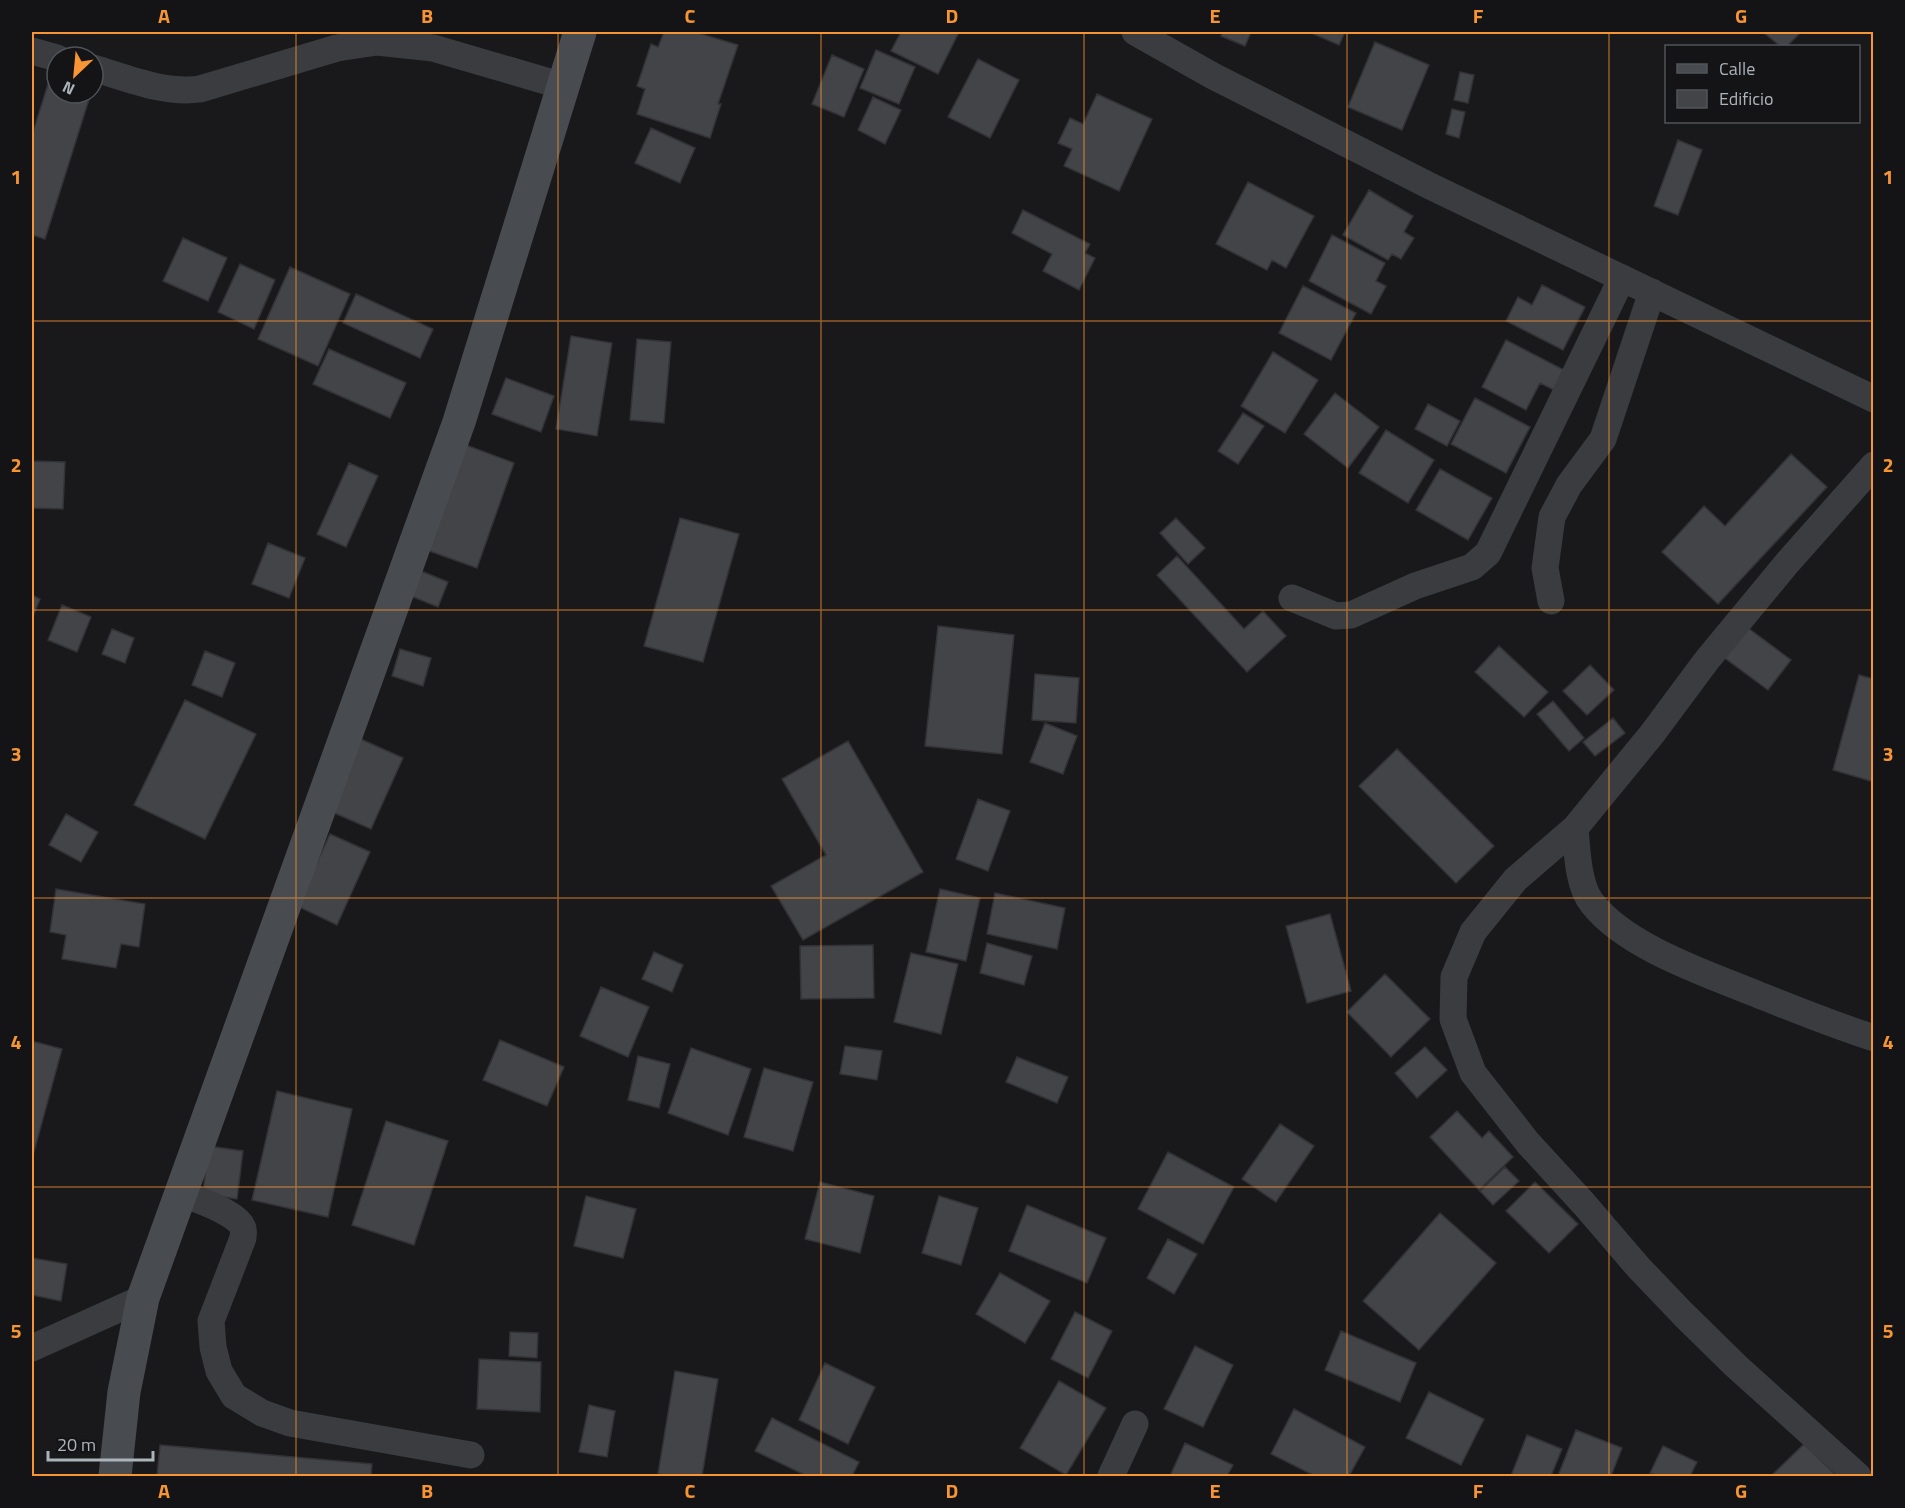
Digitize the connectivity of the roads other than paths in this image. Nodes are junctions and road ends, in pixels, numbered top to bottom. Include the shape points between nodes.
1 (580, 32) edge
2 (1134, 32) edge
3 (105, 71) edge
4 (563, 86) junction
5 (1622, 278) junction
6 (1652, 292) junction
7 (1874, 399) edge
8 (1874, 465) edge
9 (1292, 598) dead end
10 (1551, 601) dead end
11 (1575, 828) junction
12 (1874, 1038) edge
13 (180, 1193) junction
14 (143, 1298) junction
15 (32, 1348) edge
16 (1135, 1424) dead end
17 (471, 1455) dead end
18 (115, 1476) edge
19 (1111, 1476) edge
20 (1858, 1476) edge

1 - 4 main road
2 - 5 street via 1310,126
3 - 4 street via 185,91 337,48 377,42 433,48
4 - 13 main road via 459,422
5 - 6 street
5 - 9 street via 1488,553 1472,567 1415,586 1351,615 1336,616
6 - 7 street
6 - 10 street via 1603,439 1569,485 1552,517 1545,568
8 - 11 street via 1714,651
11 - 12 street via 1580,875 1590,902 1609,921 1654,951 1694,969
11 - 20 street via 1515,880 1473,932 1454,977 1453,1019 1473,1073 1528,1143 1647,1276 1736,1366
13 - 14 main road
13 - 17 street via 229,1214 243,1228 243,1238 211,1321 219,1371 234,1396 262,1413 290,1423
14 - 15 street
14 - 18 main road via 124,1392
16 - 19 street

